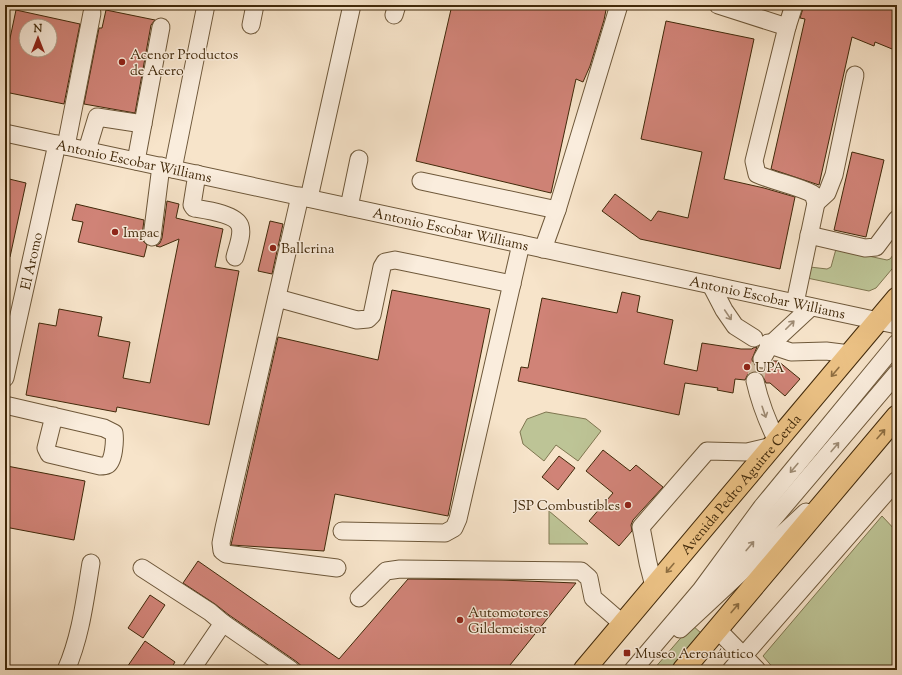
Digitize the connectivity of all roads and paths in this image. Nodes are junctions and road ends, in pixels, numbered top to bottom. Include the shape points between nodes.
1 (206, 5) edge
2 (255, 5) edge
3 (352, 5) edge
4 (619, 5) edge
5 (718, 5) edge
6 (794, 5) edge
7 (92, 13) dead end
8 (251, 25) dead end
9 (161, 27) dead end
10 (787, 27) junction
11 (855, 75) dead end
12 (143, 124) junction
13 (5, 133) edge
14 (62, 145) junction
15 (87, 150) junction
16 (359, 159) dead end
17 (136, 161) junction
18 (167, 168) junction
19 (197, 174) junction
20 (421, 181) dead end
21 (305, 197) junction
22 (816, 203) junction
23 (349, 207) junction
24 (557, 210) junction
25 (897, 219) edge
26 (809, 235) junction
27 (152, 237) dead end
28 (521, 244) junction
29 (544, 249) junction
30 (235, 257) dead end
31 (512, 284) junction
32 (711, 285) junction
33 (277, 298) junction
34 (897, 298) edge
35 (803, 305) junction
36 (887, 323) edge
37 (897, 343) edge
38 (764, 346) junction
39 (850, 354) junction
40 (897, 373) edge
41 (5, 378) edge
42 (756, 381) tunnel mouth
43 (5, 406) edge
44 (54, 416) dead end
45 (897, 416) edge
46 (775, 443) junction
47 (847, 474) junction
48 (897, 480) edge
49 (342, 531) dead end
50 (91, 563) dead end
51 (142, 568) dead end
52 (338, 568) dead end
53 (576, 585) dead end
54 (654, 586) junction
55 (359, 598) dead end
56 (593, 598) junction
57 (224, 623) junction
58 (623, 624) junction
59 (680, 629) junction
60 (717, 629) junction
61 (744, 656) junction
62 (66, 670) edge
63 (191, 670) edge
64 (291, 670) edge
65 (584, 670) edge
66 (633, 670) edge
67 (646, 670) edge
68 (683, 670) edge
69 (731, 670) edge
70 (757, 670) edge

1 - 18 street
2 - 8 street
3 - 21 street
4 - 24 street
5 - 10 street
6 - 10 street
7 - 14 street, El Aromo
9 - 12 street
10 - 22 street via 754,161 757,174 802,188 813,194
11 - 22 street via 834,175 827,193
12 - 15 street via 97,117
12 - 17 street
13 - 14 street, Antonio Escobar Williams
14 - 15 street, Antonio Escobar Williams
14 - 41 street, El Aromo
15 - 17 street, Antonio Escobar Williams
16 - 23 street
17 - 18 street, Antonio Escobar Williams
18 - 19 street, Antonio Escobar Williams
18 - 27 street
19 - 21 street, Antonio Escobar Williams
19 - 30 street via 192,205 194,208 233,217 240,224 241,231
20 - 24 street
21 - 23 street, Antonio Escobar Williams
21 - 33 street
22 - 26 street
23 - 28 street, Antonio Escobar Williams
24 - 29 street
25 - 26 street via 876,247 865,248
26 - 35 street
28 - 29 street, Antonio Escobar Williams
28 - 31 street
29 - 32 street, Antonio Escobar Williams
31 - 33 street via 395,260 385,262 382,267 372,315 368,319 357,320
31 - 49 street via 454,528 446,533
32 - 35 street, Antonio Escobar Williams
32 -> 38 street via 735,326
33 - 52 street via 224,528 222,551 226,554
34 - 36 main road, Avenida Pedro Aguirre Cerda
35 - 36 street, Antonio Escobar Williams
38 -> 35 street
36 - 39 main road, Avenida Pedro Aguirre Cerda
37 -> 66 street via 762,507 701,590
38 - 39 street via 791,352 826,351
39 -> 46 main road, Avenida Pedro Aguirre Cerda
59 -> 40 street
42 -> 46 street via 760,401
43 - 44 street
47 -> 45 main road
46 -> 54 main road, Avenida Pedro Aguirre Cerda
46 - 54 street via 747,452 707,451 641,527
47 - 59 street
60 -> 47 main road
48 - 61 street
50 - 62 street via 81,625
51 - 57 street
53 - 56 street
54 - 58 main road, Avenida Pedro Aguirre Cerda
55 - 56 street via 386,571 400,569 580,571 589,578
56 - 58 street
57 - 63 street
57 - 64 street
58 - 65 main road, Avenida Pedro Aguirre Cerda
59 - 67 street
60 - 61 street
60 - 68 main road
61 - 69 street
61 - 70 street

